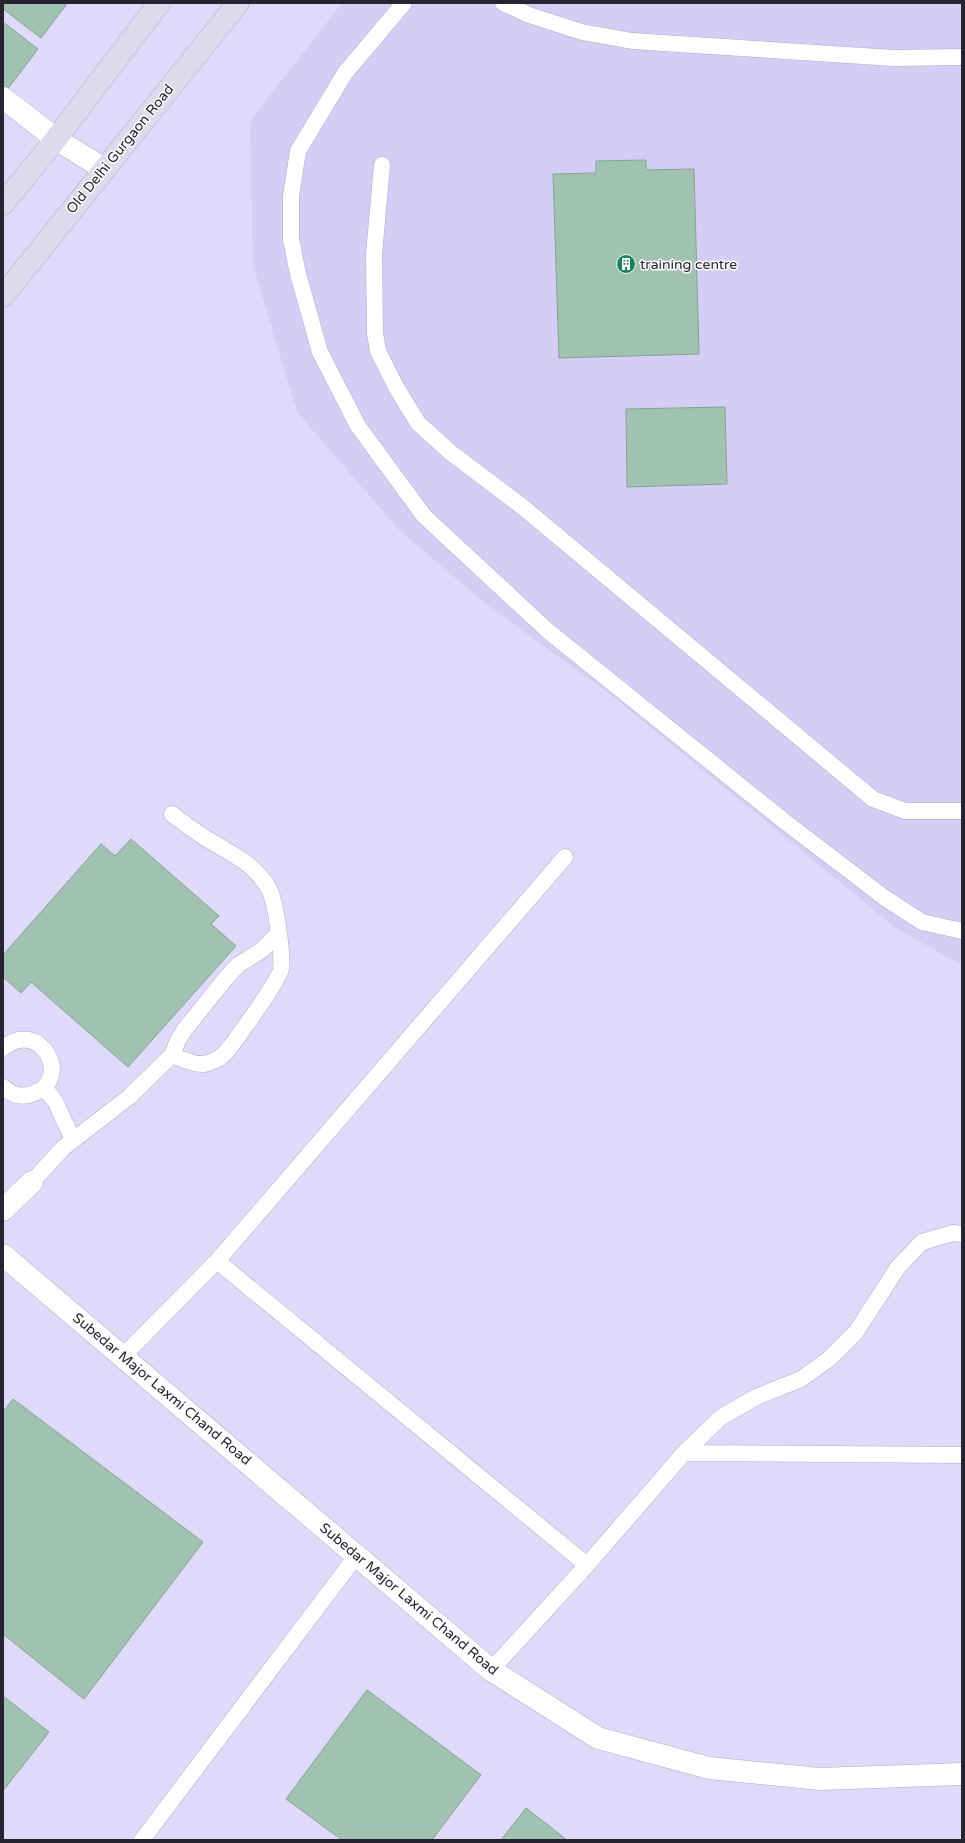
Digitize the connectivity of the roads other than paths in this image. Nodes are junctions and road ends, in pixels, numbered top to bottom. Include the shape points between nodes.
1 (159, 3) edge
2 (238, 3) edge
3 (404, 3) edge
4 (503, 3) edge
5 (962, 57) edge
6 (3, 98) edge
7 (56, 138) junction
8 (382, 165) dead end
9 (104, 169) junction
10 (3, 204) edge
11 (3, 296) edge
12 (962, 811) edge
13 (172, 814) dead end
14 (565, 857) dead end
15 (962, 931) edge
16 (279, 933) junction
17 (3, 1048) edge
18 (172, 1055) junction
19 (3, 1087) edge
20 (44, 1087) junction
21 (73, 1140) junction
22 (32, 1182) joint
23 (3, 1210) edge
24 (962, 1234) edge
25 (3, 1255) edge
26 (217, 1261) junction
27 (123, 1356) junction
28 (684, 1453) junction
29 (962, 1455) edge
30 (357, 1555) junction
31 (587, 1565) junction
32 (491, 1670) junction
33 (962, 1774) edge
34 (142, 1840) edge

1 - 7 main road
2 - 9 main road, Old Delhi Gurgaon Road
3 - 15 lane via 345,73 298,151 291,196 291,239 320,352 358,426 424,516 548,631 784,821 885,898 922,922
4 - 5 lane via 529,16 582,32 632,41 894,58
6 - 7 street
7 - 9 street
7 - 10 main road
8 - 12 lane via 374,254 375,333 378,351 418,424 450,452 524,508 873,799 905,812
9 - 11 main road, Old Delhi Gurgaon Road
13 - 16 lane via 204,838 239,857 258,872 273,898
14 - 26 lane
16 - 18 lane via 262,950 238,965 226,978 185,1029
16 - 18 lane via 281,970 225,1053 212,1062 203,1064
17 - 20 lane via 9,1043 26,1040 42,1047 51,1062 49,1080
18 - 21 lane via 129,1098
19 - 20 lane via 8,1092 27,1096
20 - 21 lane via 55,1100
21 - 22 lane
22 - 23 street
24 - 28 lane via 953,1233 922,1242 898,1267 856,1332 829,1359 801,1379 756,1397 720,1418
25 - 27 street, Subedar Major Laxmi Chand Road
26 - 27 lane
26 - 31 lane
27 - 30 street, Subedar Major Laxmi Chand Road
28 - 29 lane
28 - 31 lane
30 - 32 street, Subedar Major Laxmi Chand Road
30 - 34 lane
31 - 32 lane
32 - 33 street, Subedar Major Laxmi Chand Road via 598,1738 709,1768 820,1779

